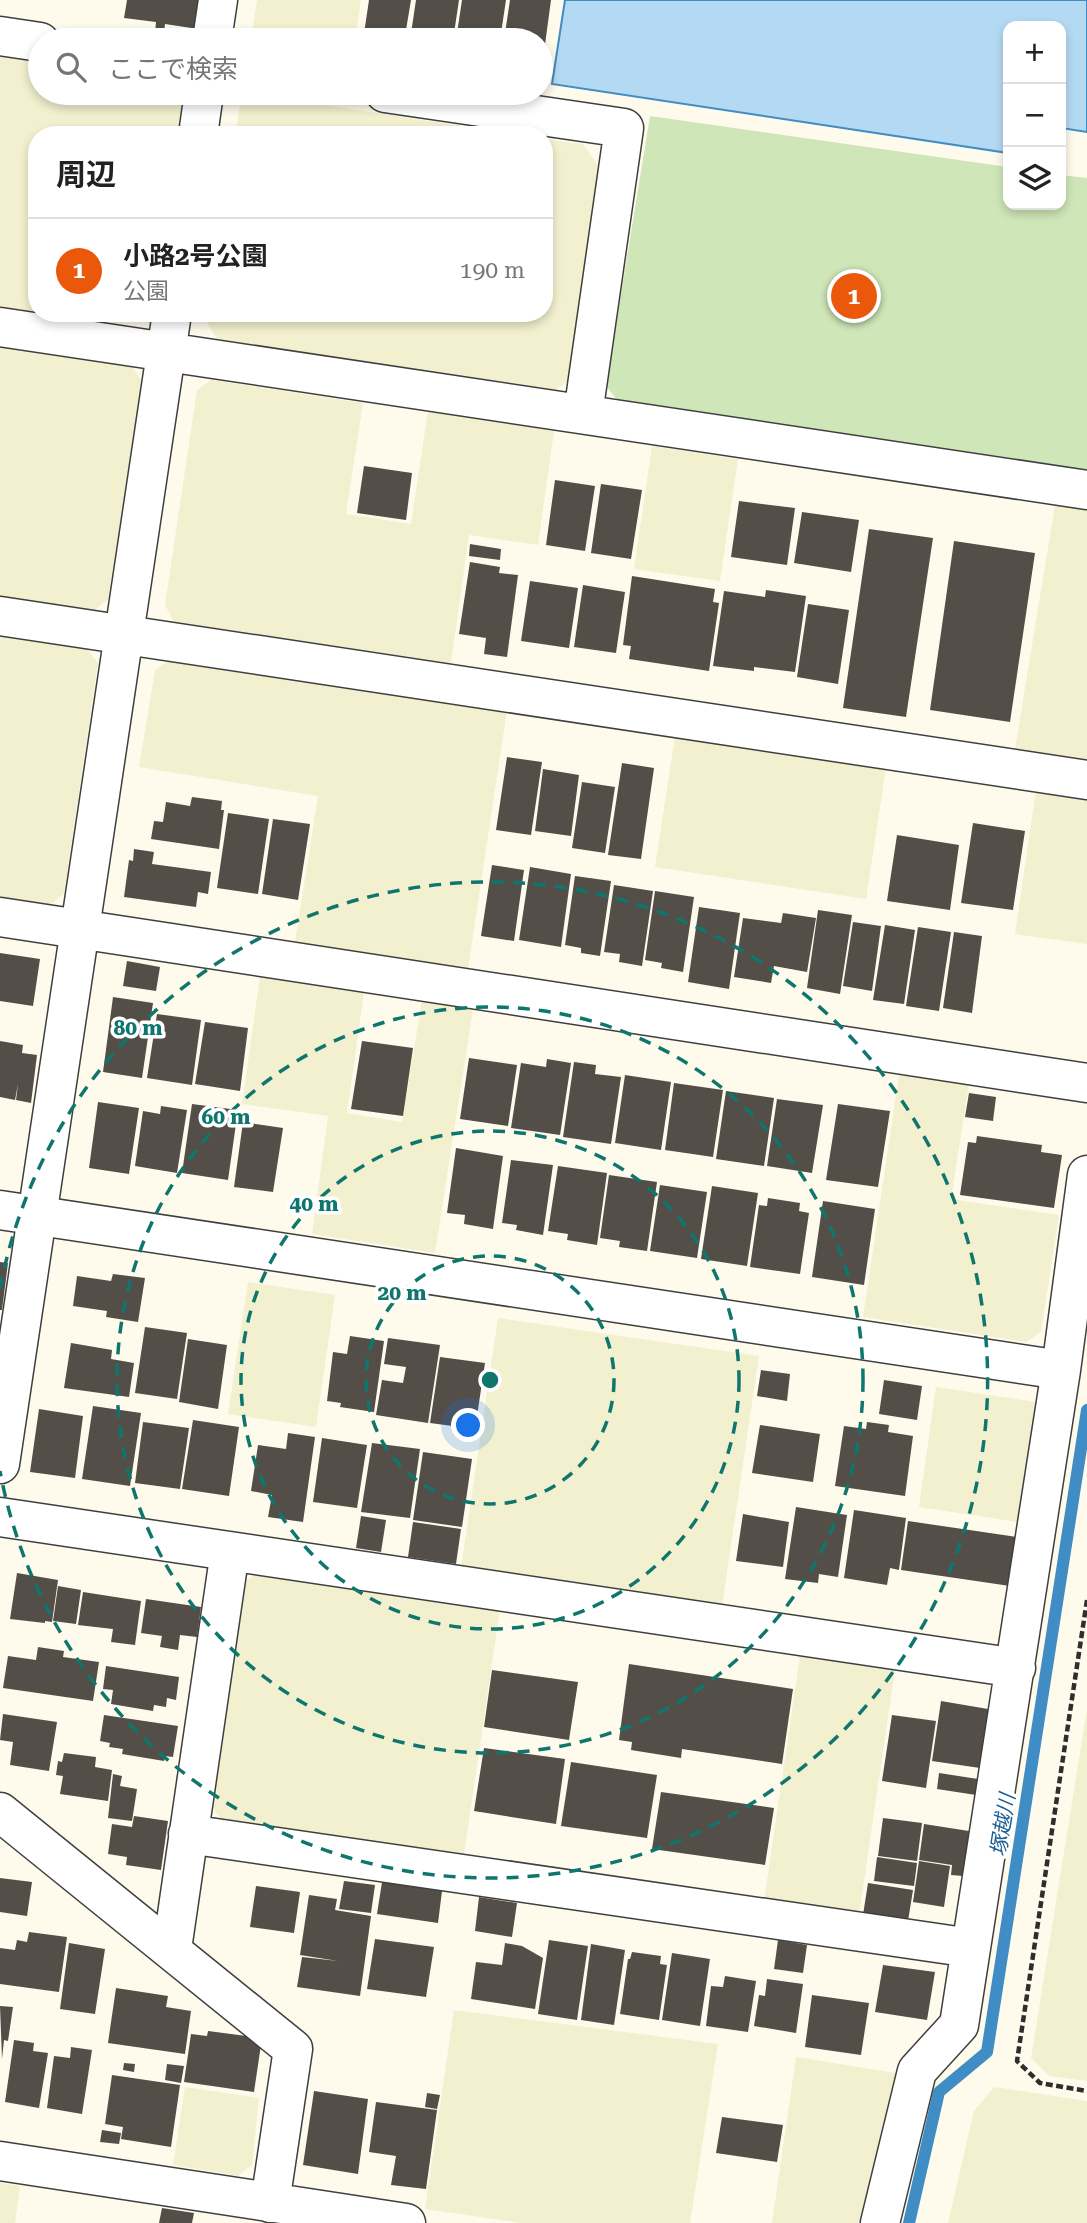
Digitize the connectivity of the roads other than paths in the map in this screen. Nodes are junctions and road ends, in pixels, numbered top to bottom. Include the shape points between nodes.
1 (218, 0) edge
2 (214, 28) edge
3 (0, 36) edge
4 (28, 40) edge
5 (202, 105) edge
6 (467, 105) edge
7 (199, 126) edge
8 (171, 322) edge
9 (0, 327) edge
10 (166, 352) junction
11 (583, 414) junction
12 (1087, 490) edge
13 (0, 616) edge
14 (124, 635) junction
15 (1087, 780) edge
16 (0, 917) edge
17 (81, 930) junction
18 (1087, 1083) edge
19 (1087, 1175) edge
20 (0, 1210) edge
21 (38, 1216) junction
22 (1061, 1370) junction
23 (0, 1464) edge
24 (0, 1517) edge
25 (230, 1551) junction
26 (1016, 1668) junction
27 (0, 1812) edge
28 (188, 1834) junction
29 (971, 1948) junction
30 (172, 1949) junction
31 (0, 2161) edge
32 (271, 2203) junction
33 (406, 2223) edge
34 (880, 2223) edge

1 - 2 street
3 - 4 street
5 - 7 street
6 - 11 street via 624,128
8 - 10 street
9 - 10 street
10 - 11 street
10 - 14 street
11 - 12 street
13 - 14 street
14 - 15 street
14 - 17 street
16 - 17 street
17 - 18 street
17 - 21 street
19 - 22 street
20 - 21 street
21 - 22 street
21 - 23 street
22 - 26 street
24 - 25 street
25 - 26 street
25 - 28 street
26 - 29 street
27 - 30 street
28 - 29 street
28 - 30 street
29 - 34 street via 959,2025 917,2071
30 - 32 street via 293,2049
31 - 32 street
32 - 33 street

